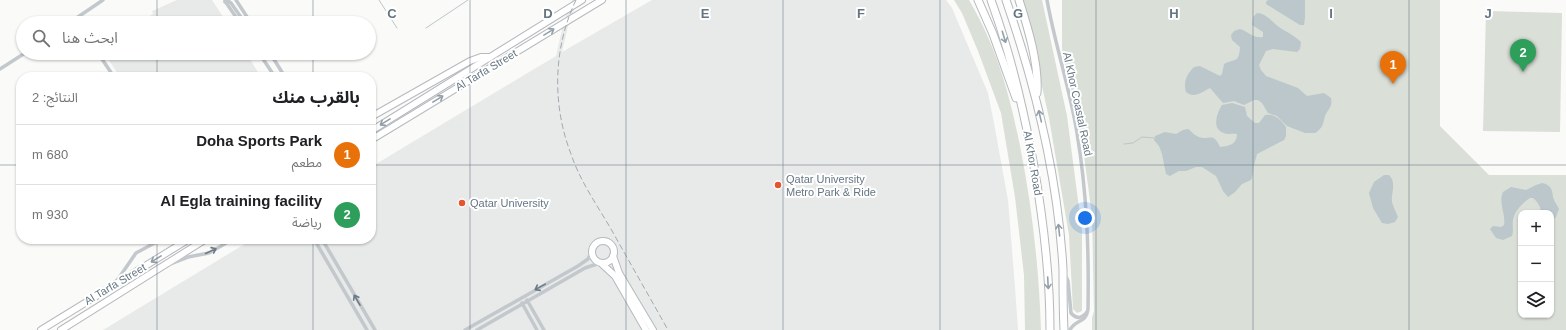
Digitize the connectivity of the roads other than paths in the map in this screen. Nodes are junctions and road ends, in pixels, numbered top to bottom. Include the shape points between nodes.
1 (103, 0) edge
2 (236, 0) edge
3 (582, 0) edge
4 (602, 0) edge
5 (978, 0) edge
6 (991, 0) edge
7 (1006, 0) edge
8 (1019, 0) edge
9 (1048, 0) edge
10 (225, 1) edge
11 (78, 16) edge
12 (235, 16) edge
13 (240, 16) edge
14 (246, 16) edge
15 (490, 57) junction
16 (16, 58) edge
17 (103, 60) edge
18 (264, 60) edge
19 (274, 60) edge
20 (0, 68) edge
21 (111, 72) edge
22 (272, 72) edge
23 (282, 72) edge
24 (1036, 101) junction
25 (376, 114) edge
26 (1024, 115) junction
27 (376, 128) edge
28 (376, 137) edge
29 (153, 244) edge
30 (181, 244) edge
31 (198, 244) edge
32 (224, 244) edge
33 (317, 244) edge
34 (325, 244) edge
35 (329, 251) junction
36 (592, 251) junction
37 (323, 254) junction
38 (613, 256) junction
39 (335, 262) junction
40 (601, 263) junction
41 (330, 265) junction
42 (161, 266) junction
43 (574, 268) junction
44 (1062, 269) junction
45 (576, 273) junction
46 (114, 284) junction
47 (524, 296) junction
48 (519, 299) junction
49 (527, 301) junction
50 (522, 304) junction
51 (1088, 309) junction
52 (62, 317) junction
53 (42, 330) edge
54 (48, 330) edge
55 (61, 330) edge
56 (367, 330) edge
57 (374, 330) edge
58 (466, 330) edge
59 (477, 330) edge
60 (537, 330) edge
61 (544, 330) edge
62 (646, 330) edge
63 (653, 330) edge
64 (1050, 330) edge
65 (1064, 330) edge
66 (1070, 330) edge

1 - 11 street
2 - 14 street
3 - 15 main road, Al Tarfa Street
28 -> 4 main road, Al Tarfa Street
5 - 26 highway via 993,34 1018,106
6 -> 26 highway, Al Khor Road via 1014,70
7 - 24 highway, Al Khor Road
8 - 24 highway via 1037,74
9 - 51 street, Al Khor Coastal Road via 1077,132 1084,183 1089,252
10 - 12 street
10 - 13 street via 231,3
15 - 25 main road via 470,61
15 -> 27 main road, Al Tarfa Street
16 - 20 street
17 - 21 street
18 - 22 street
19 - 23 street
44 -> 24 highway, Al Khor Road via 1054,193
26 -> 64 highway, Al Khor Road via 1042,216
29 - 46 street via 136,254
30 -> 46 main road, Al Tarfa Street
31 - 42 main road, Al Tarfa Street
42 -> 32 street, Al Tarfa Street via 209,253
33 - 37 street
34 - 35 street
35 - 37 street
35 - 39 street
36 - 38 main road via 594,245 605,242 613,248
36 - 40 main road via 593,259
36 - 43 street via 588,258
37 - 41 street
38 - 40 main road via 609,262
38 - 63 main road via 619,272
39 - 41 street
57 -> 39 street
40 - 45 street
40 - 62 main road via 615,276
41 - 56 street
42 - 55 main road, Al Tarfa Street
43 - 45 street
43 -> 47 street
44 - 51 street via 1068,281 1071,313 1075,317 1080,317
44 - 65 highway, Al Khor Road
45 - 49 street
46 - 52 main road, Al Tarfa Street
47 - 48 street
47 - 49 street
48 - 50 street
48 - 58 street
49 - 50 street
49 - 61 street
50 - 59 street
50 - 60 street
51 - 66 street via 1086,318 1073,325
52 - 53 main road, Al Tarfa Street
52 - 54 main road

